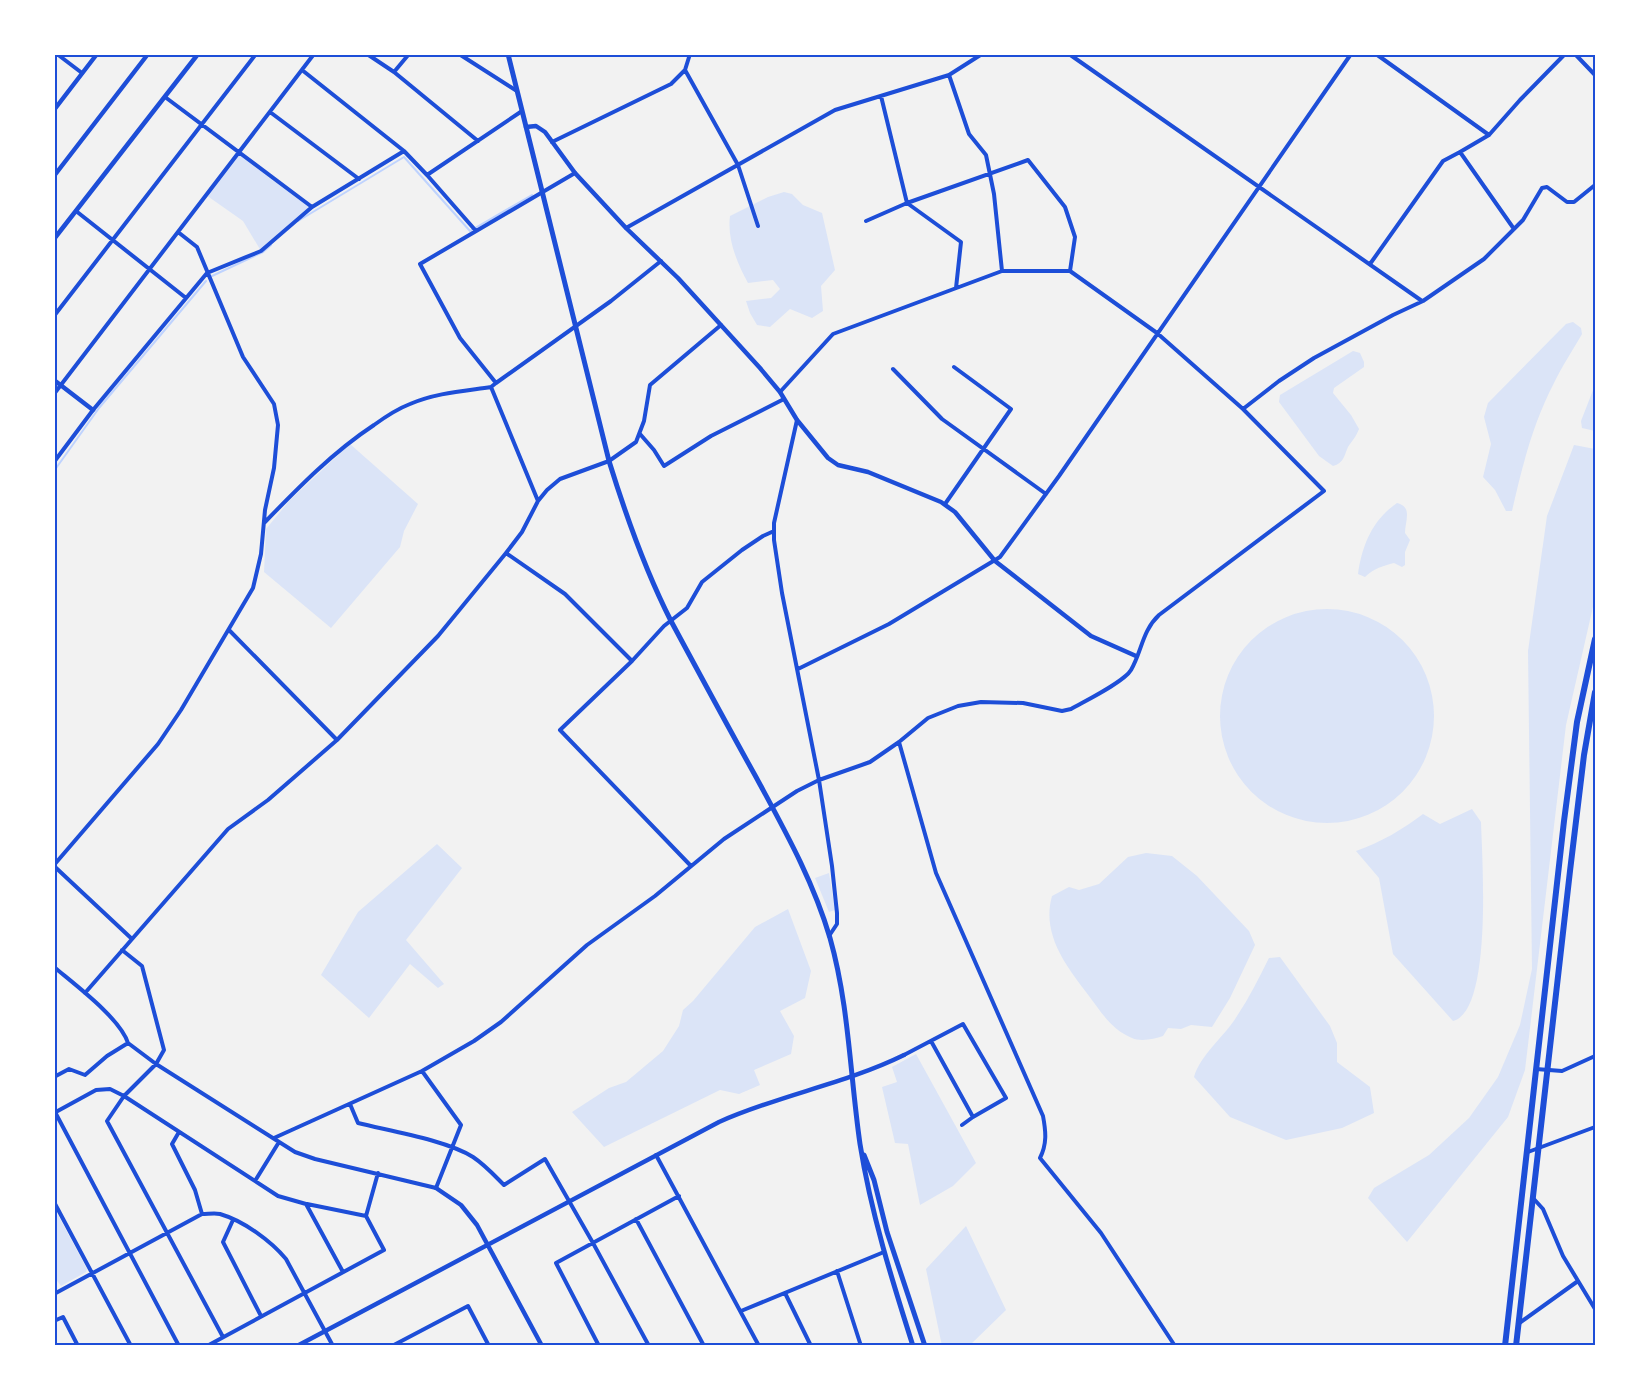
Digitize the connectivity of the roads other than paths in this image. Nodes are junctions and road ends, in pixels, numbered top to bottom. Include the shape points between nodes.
1 (57, 54) edge
2 (97, 54) edge
3 (148, 54) edge
4 (198, 54) edge
5 (256, 54) edge
6 (314, 54) edge
7 (367, 54) edge
8 (409, 54) edge
9 (459, 54) edge
10 (508, 54) edge
11 (690, 54) edge
12 (982, 54) edge
13 (1069, 54) edge
14 (1351, 54) edge
15 (1376, 54) edge
16 (1565, 54) edge
17 (1575, 54) edge
18 (302, 70) junction
19 (685, 70) junction
20 (394, 72) junction
21 (82, 73) junction
22 (949, 75) junction
23 (1595, 75) edge
24 (518, 92) junction
25 (881, 96) junction
26 (165, 97) junction
27 (54, 110) edge
28 (522, 111) junction
29 (270, 112) junction
30 (202, 125) junction
31 (526, 127) junction
32 (1490, 135) junction
33 (478, 141) junction
34 (552, 142) junction
35 (404, 151) junction
36 (239, 152) junction
37 (1460, 152) junction
38 (738, 165) junction
39 (575, 173) junction
40 (990, 173) junction
41 (427, 175) junction
42 (54, 176) edge
43 (359, 179) junction
44 (1595, 185) edge
45 (1258, 188) junction
46 (542, 193) junction
47 (907, 203) junction
48 (312, 207) junction
49 (76, 211) junction
50 (866, 221) dead end
51 (758, 226) dead end
52 (626, 228) junction
53 (1514, 229) junction
54 (476, 230) junction
55 (178, 232) junction
56 (54, 239) edge
57 (112, 239) junction
58 (661, 261) junction
59 (1370, 264) junction
60 (150, 269) junction
61 (1070, 271) junction
62 (1002, 272) junction
63 (207, 273) junction
64 (956, 288) junction
65 (186, 298) junction
66 (1423, 301) junction
67 (54, 316) edge
68 (721, 325) junction
69 (575, 326) junction
70 (1158, 333) junction
71 (954, 367) dead end
72 (893, 369) dead end
73 (54, 380) edge
74 (496, 383) junction
75 (61, 386) junction
76 (490, 387) junction
77 (780, 392) junction
78 (54, 394) edge
79 (784, 399) junction
80 (1243, 409) junction
81 (93, 410) junction
82 (796, 420) junction
83 (640, 434) junction
84 (983, 449) junction
85 (609, 461) junction
86 (54, 462) edge
87 (1046, 494) junction
88 (538, 501) junction
89 (945, 504) junction
90 (264, 523) junction
91 (774, 531) junction
92 (506, 553) junction
93 (995, 561) junction
94 (671, 621) junction
95 (229, 630) junction
96 (1595, 639) edge
97 (1594, 649) edge
98 (1136, 656) junction
99 (632, 662) junction
100 (798, 669) junction
101 (1595, 692) edge
102 (337, 740) junction
103 (899, 742) junction
104 (819, 780) junction
105 (772, 806) junction
106 (54, 866) edge
107 (691, 866) junction
108 (829, 936) junction
109 (132, 939) junction
110 (122, 950) junction
111 (54, 967) edge
112 (85, 993) junction
113 (932, 1041) junction
114 (128, 1043) junction
115 (904, 1055) joint
116 (1595, 1056) edge
117 (156, 1064) junction
118 (1535, 1069) junction
119 (1546, 1070) junction
120 (422, 1071) junction
121 (54, 1077) edge
122 (851, 1078) junction
123 (124, 1096) junction
124 (350, 1104) junction
125 (55, 1112) edge
126 (973, 1117) junction
127 (962, 1125) dead end
128 (1595, 1127) edge
129 (179, 1132) junction
130 (274, 1138) junction
131 (279, 1142) junction
132 (860, 1145) junction
133 (453, 1147) junction
134 (1539, 1148) junction
135 (1527, 1152) junction
136 (656, 1155) junction
137 (378, 1173) junction
138 (255, 1181) junction
139 (436, 1188) junction
140 (679, 1196) junction
141 (1533, 1197) junction
142 (569, 1201) junction
143 (54, 1202) edge
144 (306, 1204) junction
145 (202, 1214) junction
146 (366, 1216) junction
147 (636, 1219) junction
148 (233, 1220) junction
149 (167, 1233) junction
150 (593, 1243) junction
151 (488, 1245) junction
152 (130, 1252) junction
153 (884, 1252) junction
154 (837, 1271) junction
155 (343, 1272) junction
156 (92, 1273) junction
157 (1578, 1281) junction
158 (54, 1285) edge
159 (56, 1293) edge
160 (304, 1293) junction
161 (785, 1293) junction
162 (1594, 1306) edge
163 (741, 1311) junction
164 (261, 1316) junction
165 (54, 1321) edge
166 (1518, 1324) junction
167 (325, 1331) junction
168 (223, 1337) junction
169 (78, 1346) edge
170 (131, 1346) edge
171 (179, 1346) edge
172 (207, 1346) edge
173 (297, 1346) edge
174 (333, 1346) edge
175 (392, 1346) edge
176 (489, 1346) edge
177 (542, 1346) edge
178 (599, 1346) edge
179 (649, 1346) edge
180 (704, 1346) edge
181 (759, 1346) edge
182 (812, 1346) edge
183 (861, 1346) edge
184 (913, 1346) edge
185 (925, 1346) edge
186 (1175, 1346) edge
187 (1505, 1346) edge
188 (1516, 1346) edge

1 - 21 street
2 - 21 street
3 - 42 street
4 - 26 street
5 - 30 street
6 - 18 street
7 - 20 street
8 - 20 street
9 - 24 street
10 - 24 main road
11 - 19 street
12 - 22 street
13 - 45 street
14 - 45 street
15 - 32 street
16 - 32 street
17 - 23 street
18 - 29 street
18 - 35 street
19 - 34 street via 671,84
19 - 38 street
20 - 33 street
21 - 27 street
22 - 25 street
22 - 40 street via 969,134 986,155
24 - 28 main road
25 - 38 street via 835,110
25 - 47 street
26 - 30 street
26 - 49 street
28 - 31 main road
28 - 33 street
29 - 36 street
29 - 43 street
30 - 36 street
30 - 57 street
31 - 34 street via 541,128
31 - 46 main road
32 - 37 street
33 - 41 street
34 - 39 street
35 - 41 street
35 - 43 street
36 - 48 street
36 - 55 street
37 - 53 street
37 - 59 street via 1443,161
38 - 51 street
38 - 52 street
39 - 46 street
39 - 52 street
40 - 47 street
40 - 61 street via 1028,160 1065,207 1075,237
40 - 62 street
41 - 54 street
43 - 48 street
44 - 53 street via 1574,202 1542,188
45 - 59 street
45 - 70 street
46 - 54 street
46 - 69 main road
47 - 50 street
47 - 64 street via 962,242
48 - 63 street via 261,251
49 - 56 street
49 - 57 street
52 - 58 street
53 - 66 street via 1484,259
54 - 74 street via 420,264 460,338
55 - 60 street
55 - 63 street via 197,247
57 - 60 street
57 - 67 street
58 - 68 street
58 - 69 street
59 - 66 street
60 - 65 street
60 - 75 street
61 - 62 street
61 - 70 street
62 - 64 street
63 - 65 street
63 - 90 street via 243,357 269,395 276,413 274,468
64 - 77 street via 833,334
65 - 81 street
66 - 80 street via 1314,358
68 - 77 street
68 - 83 street via 650,385
69 - 74 street
69 - 85 main road
70 - 80 street
70 - 87 street
71 - 84 street via 1011,409
72 - 84 street via 942,419
73 - 75 street
74 - 76 street
75 - 78 street
75 - 81 street
76 - 88 street
76 - 90 street via 410,403 388,416 313,473
77 - 79 street
79 - 82 street
79 - 83 street via 711,436 664,466
80 - 98 street via 1324,491 1159,615 1145,632
81 - 86 street
82 - 89 street via 838,465 868,472
82 - 91 street
83 - 85 street via 636,442
84 - 87 street
84 - 89 street
85 - 88 street via 560,479
85 - 94 main road via 638,549
87 - 93 street
88 - 92 street
89 - 93 street
90 - 95 street via 257,577
91 - 94 street via 702,582 687,608
91 - 100 street
92 - 99 street via 565,594
92 - 102 street via 438,636
93 - 98 street via 1091,636
93 - 100 street via 889,624
94 - 99 street
94 - 105 main road
95 - 102 street
95 - 106 street via 158,744
96 - 97 highway
97 - 118 highway via 1577,722
98 - 103 street via 1132,669 1123,678 1071,709 1003,702 958,706 928,718
99 - 107 street via 560,730
100 - 104 street
101 - 119 highway
102 - 109 street via 228,829
103 - 104 street via 870,762
103 - 186 street via 936,873 1043,1116 1045,1148 1040,1158 1101,1233
104 - 105 street
104 - 108 street via 837,913 837,924
105 - 107 street
105 - 108 main road via 811,884
106 - 109 street
107 - 120 street via 587,945 501,1022
108 - 122 main road via 848,1029
109 - 110 street
110 - 112 street
110 - 117 street via 142,966 164,1050
111 - 112 street
112 - 114 street via 108,1015
113 - 115 street
113 - 126 street
113 - 126 street via 963,1024 1006,1098
114 - 117 street
114 - 121 street via 86,1075 69,1069
115 - 122 street
116 - 119 street via 1562,1071
117 - 123 street
117 - 130 street
118 - 119 street
118 - 135 highway
119 - 134 highway
120 - 124 street
120 - 133 street via 461,1125
122 - 132 main road
122 - 136 street via 745,1111
123 - 125 street via 110,1089 96,1090
123 - 129 street
123 - 149 street via 107,1121
124 - 130 street
124 - 133 street via 358,1123
125 - 152 street
126 - 127 street
128 - 134 street
129 - 138 street
129 - 145 street via 172,1144 195,1190
130 - 131 street
131 - 137 street via 315,1159
131 - 138 street
132 - 153 main road
132 - 185 main road
133 - 139 street
133 - 142 street via 472,1156 504,1185 545,1159
134 - 135 street
134 - 141 highway
135 - 187 highway
136 - 140 street
136 - 142 street
137 - 139 street
137 - 146 street
138 - 144 street via 278,1196
139 - 151 street via 470,1214
140 - 147 street
140 - 163 street
141 - 157 street via 1543,1209
141 - 166 highway
142 - 150 street
142 - 151 street
143 - 156 street
144 - 146 street
144 - 155 street
145 - 148 street via 219,1214
145 - 149 street
146 - 155 street via 384,1250
147 - 150 street
147 - 180 street
148 - 160 street via 271,1242 286,1259
148 - 164 street via 223,1242
149 - 152 street
149 - 168 street
150 - 178 street via 556,1263
150 - 179 street
151 - 167 street
151 - 177 street
152 - 156 street
152 - 171 street
153 - 154 street
153 - 184 main road
154 - 161 street
154 - 183 street
155 - 160 street
156 - 159 street
156 - 170 street
157 - 162 street
157 - 166 street
158 - 159 street
160 - 164 street
160 - 167 street
161 - 163 street
161 - 182 street
163 - 181 street
164 - 168 street
165 - 169 street via 63,1317
166 - 188 highway
167 - 173 street
167 - 174 street
168 - 172 street
175 - 176 street via 468,1306

